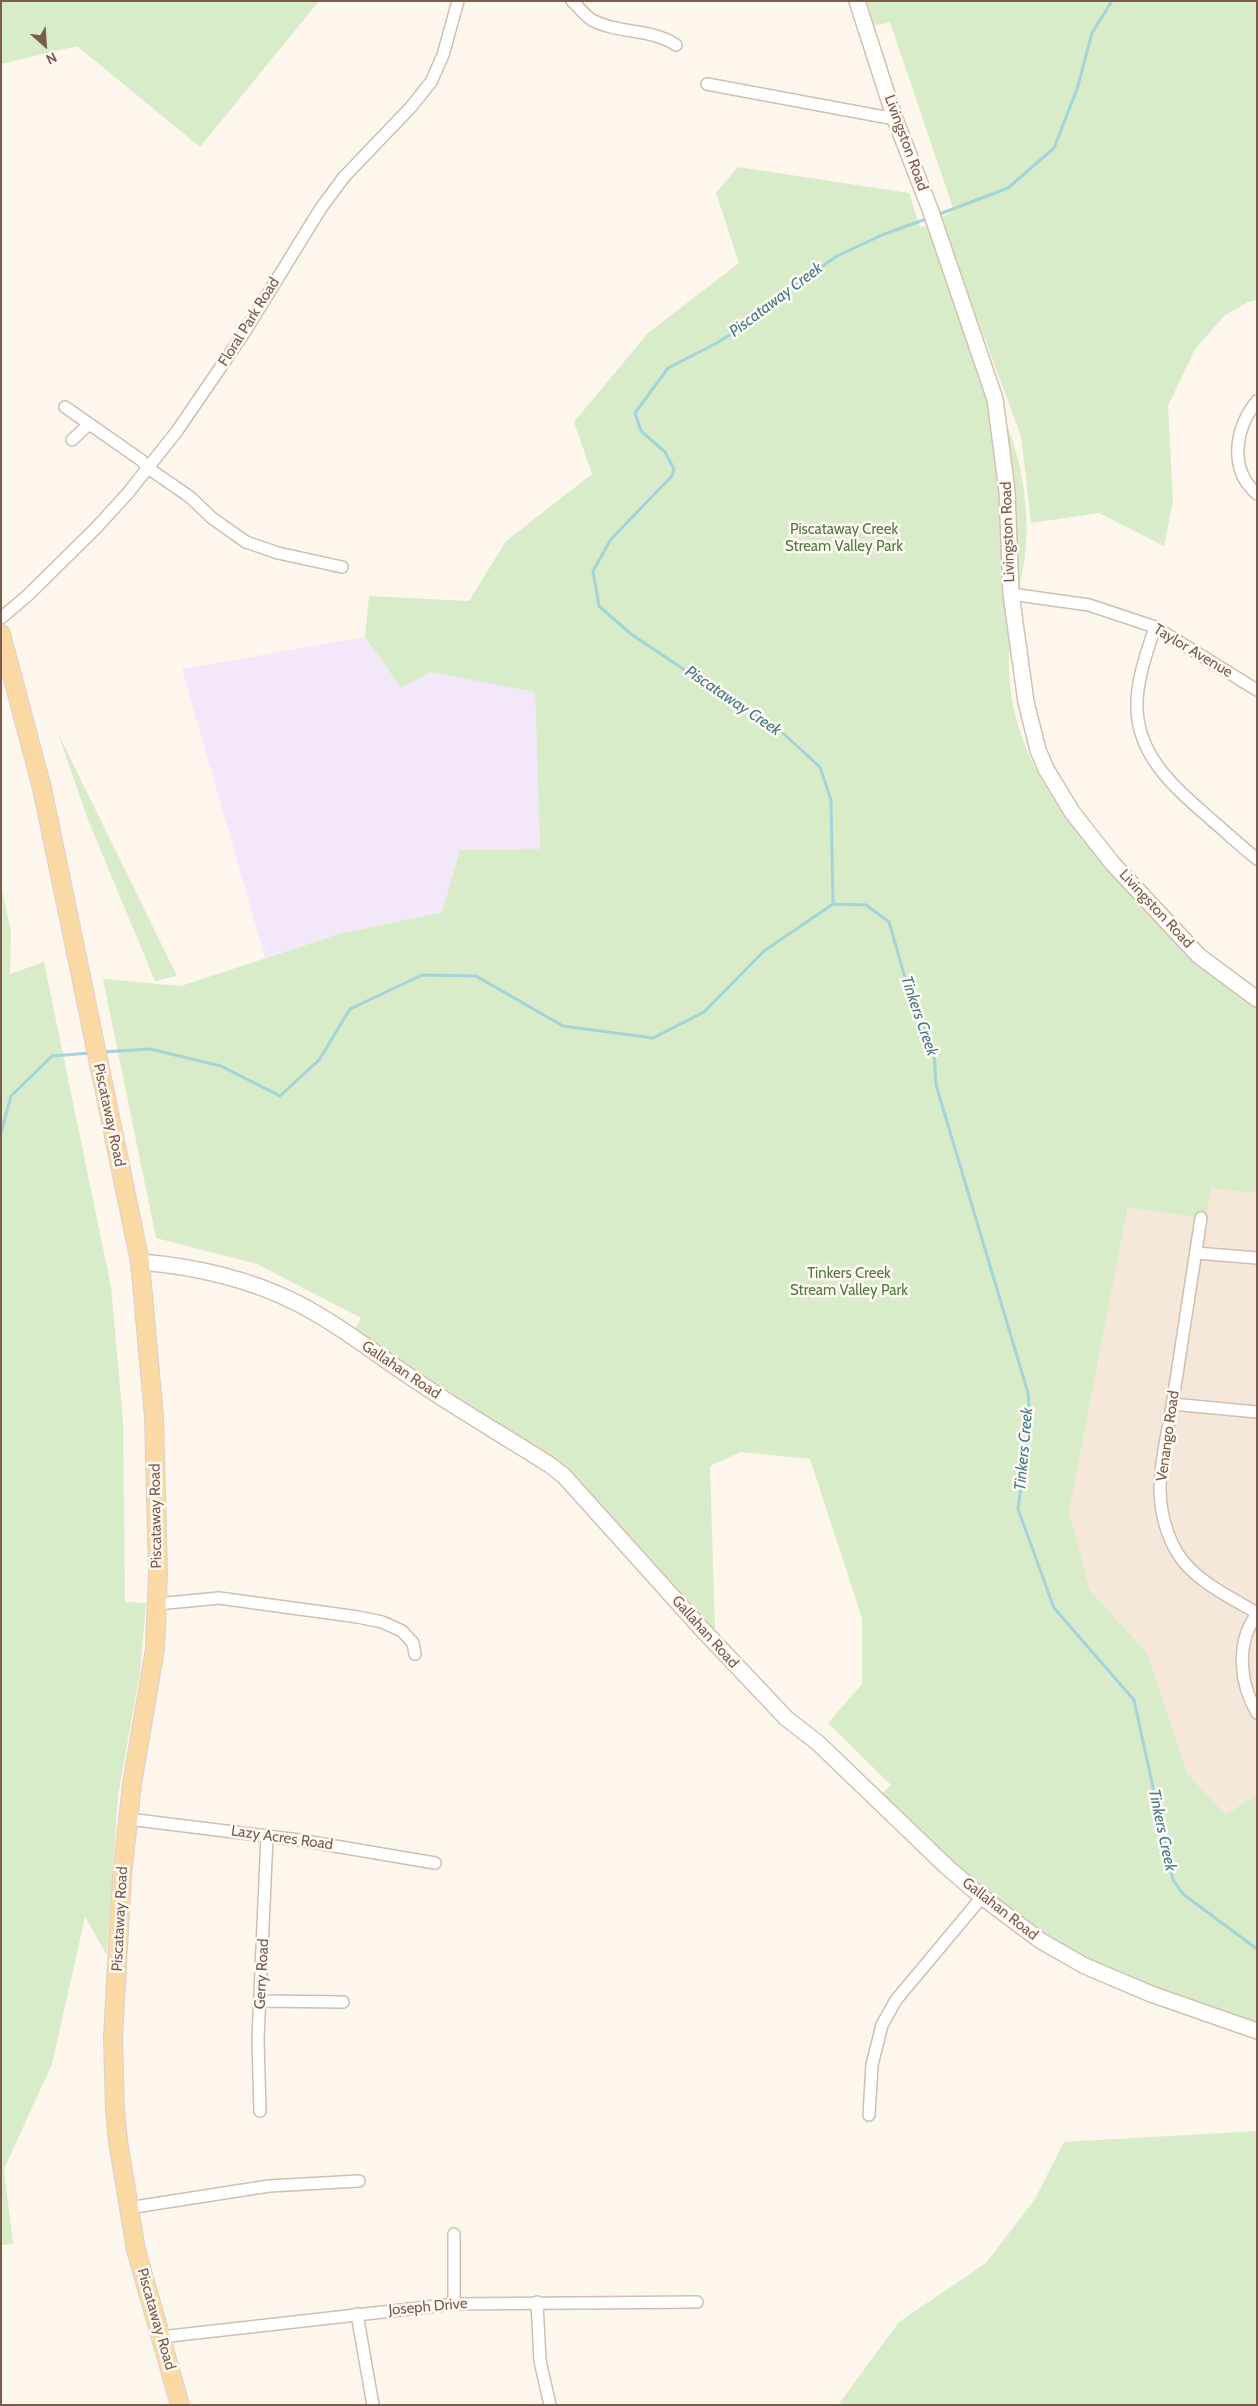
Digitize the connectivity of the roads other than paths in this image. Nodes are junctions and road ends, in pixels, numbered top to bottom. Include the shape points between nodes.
1 (458, 1) edge
2 (572, 1) edge
3 (857, 1) edge
4 (676, 45) dead end
5 (707, 84) dead end
6 (895, 119) junction
7 (1257, 401) edge
8 (65, 407) dead end
9 (89, 424) junction
10 (72, 440) dead end
11 (148, 468) junction
12 (1257, 494) edge
13 (342, 567) dead end
14 (1011, 594) junction
15 (1, 618) edge
16 (1156, 627) junction
17 (1, 634) edge
18 (1257, 690) edge
19 (1257, 859) edge
20 (1257, 999) edge
21 (1201, 1218) dead end
22 (1196, 1254) junction
23 (1257, 1258) edge
24 (140, 1262) junction
25 (1172, 1404) junction
26 (1257, 1412) edge
27 (157, 1604) junction
28 (1257, 1614) edge
29 (415, 1654) dead end
30 (1257, 1713) edge
31 (128, 1818) junction
32 (267, 1836) junction
33 (435, 1863) dead end
34 (982, 1897) junction
35 (261, 2001) junction
36 (343, 2002) dead end
37 (1257, 2031) edge
38 (260, 2111) dead end
39 (869, 2115) dead end
40 (359, 2181) dead end
41 (128, 2208) junction
42 (454, 2234) dead end
43 (537, 2302) junction
44 (697, 2302) dead end
45 (454, 2304) junction
46 (358, 2314) junction
47 (161, 2337) junction
48 (180, 2405) edge
49 (373, 2405) edge
50 (550, 2405) edge

1 - 11 street, Floral Park Road via 443,55 423,95 344,177 329,197 227,360
2 - 4 street via 592,20 656,36
3 - 6 street, Livingston Road
5 - 6 street
6 - 14 street, Livingston Road via 943,244 995,399 1007,491
7 - 12 street via 1240,427 1237,450 1246,480
8 - 9 street
9 - 10 street
9 - 11 street
11 - 13 street via 246,542 278,553
11 - 15 street, Floral Park Road via 96,528
14 - 16 street, Taylor Avenue via 1089,605
14 - 20 street, Livingston Road via 1031,729 1057,788 1091,836 1199,956
16 - 18 street, Taylor Avenue
16 - 19 street via 1140,679 1137,709 1151,755 1170,784
17 - 24 main road, Piscataway Road via 42,788
21 - 22 street, Venango Road
22 - 23 street
22 - 25 street, Venango Road
24 - 27 main road, Piscataway Road via 154,1417
24 - 34 street, Gallahan Road via 224,1276 298,1304 550,1465 564,1476 786,1718 818,1743
25 - 26 street
25 - 28 street, Venango Road via 1160,1490 1168,1532 1189,1567
27 - 29 street via 219,1598 358,1617 382,1622 402,1631 413,1643
27 - 31 main road, Piscataway Road via 150,1687
28 - 30 street via 1251,1621 1242,1666 1244,1686
31 - 32 street, Lazy Acres Road
31 - 41 main road, Piscataway Road via 113,2037 118,2141
32 - 33 street, Lazy Acres Road
32 - 35 street, Gerry Road
34 - 37 street, Gallahan Road via 1034,1936 1085,1966 1151,1994
34 - 39 street via 896,2000 882,2025 872,2065
35 - 36 street
35 - 38 street, Gerry Road via 258,2039
40 - 41 street via 269,2186
41 - 47 main road, Piscataway Road via 136,2250
42 - 45 street
43 - 44 street, Joseph Drive
43 - 45 street, Joseph Drive
43 - 50 street via 540,2361
45 - 46 street, Joseph Drive
46 - 47 street, Joseph Drive
46 - 49 street
47 - 48 main road, Piscataway Road

